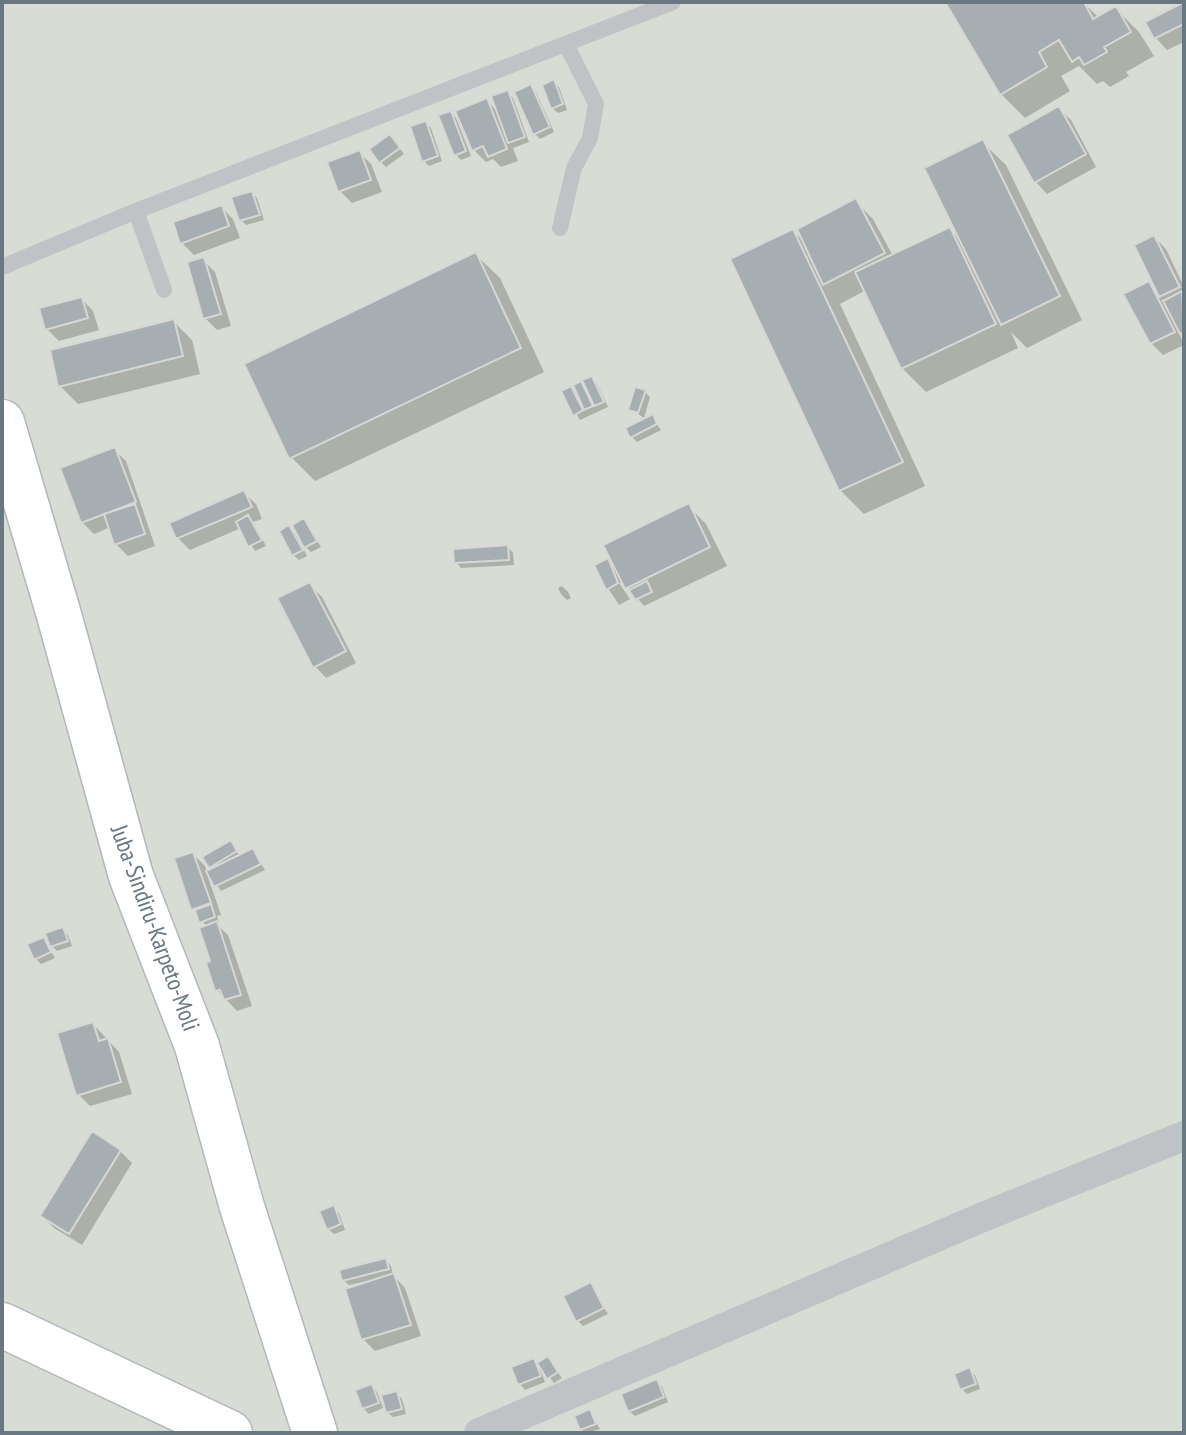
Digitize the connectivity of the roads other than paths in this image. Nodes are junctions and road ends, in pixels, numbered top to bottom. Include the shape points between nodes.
1 (673, 2) edge
2 (567, 46) junction
3 (136, 211) junction
4 (560, 228) dead end
5 (2, 267) edge
6 (164, 290) dead end
7 (2, 422) edge
8 (1184, 1136) edge
9 (2, 1325) edge
10 (230, 1433) edge
11 (315, 1433) edge
12 (479, 1433) edge

1 - 2 lane
2 - 3 lane
2 - 4 lane via 596,104
3 - 5 lane
3 - 6 lane
7 - 11 main road, Juba-Sindiru-Karpeto-Moli via 131,876 197,1046
8 - 12 street
9 - 10 main road

